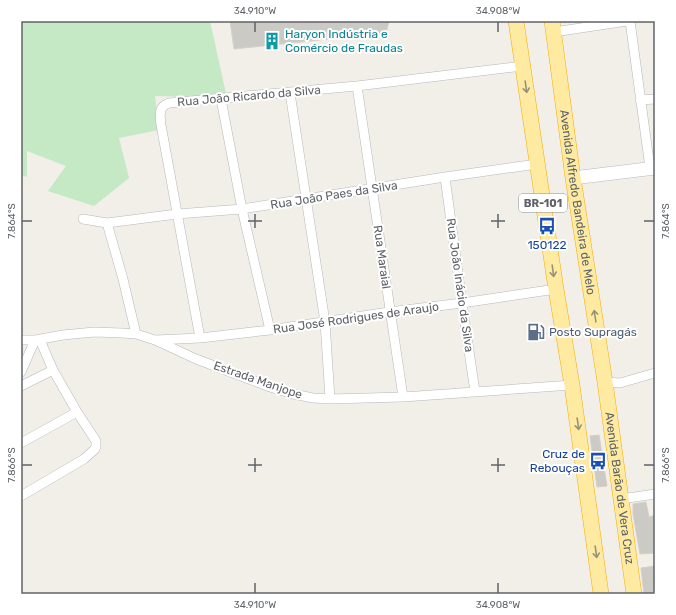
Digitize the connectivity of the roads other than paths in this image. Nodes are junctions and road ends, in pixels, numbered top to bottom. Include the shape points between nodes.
1 (516, 21) edge
2 (627, 21) edge
3 (630, 21) edge
4 (553, 27) edge
5 (523, 66) junction
6 (357, 86) junction
7 (290, 93) junction
8 (655, 98) edge
9 (221, 99) junction
10 (640, 100) junction
11 (537, 164) junction
12 (652, 168) edge
13 (445, 177) junction
14 (573, 178) junction
15 (373, 188) junction
16 (306, 198) junction
17 (242, 209) junction
18 (178, 214) junction
19 (83, 219) dead end
20 (107, 224) junction
21 (556, 289) junction
22 (462, 303) junction
23 (390, 312) junction
24 (325, 322) junction
25 (270, 330) junction
26 (136, 334) junction
27 (200, 338) junction
28 (21, 340) edge
29 (38, 340) junction
30 (155, 340) junction
31 (53, 370) junction
32 (21, 372) edge
33 (655, 372) edge
34 (605, 382) junction
35 (572, 385) junction
36 (21, 386) edge
37 (475, 392) junction
38 (402, 397) junction
39 (330, 399) junction
40 (77, 412) junction
41 (21, 443) edge
42 (655, 494) edge
43 (21, 496) edge
44 (621, 499) junction
45 (601, 594) edge
46 (634, 594) edge

1 - 5 highway, BR-101
2 - 4 street
3 - 10 street
4 - 14 highway, Avenida Alfredo Bandeira de Melo / BR-101
5 - 6 street, Rua João Ricardo da Silva
5 -> 11 highway, BR-101
6 - 7 street, Rua João Ricardo da Silva
6 - 15 street, Rua Maraial
7 - 9 street, Rua João Ricardo da Silva
7 - 16 street
8 - 10 street
9 - 17 street
9 - 18 street, Rua João Ricardo da Silva via 169,103 161,108 161,125
10 - 12 street
11 - 13 street, Rua João Paes da Silva
11 -> 21 highway, BR-101
12 - 14 main road
13 - 15 street, Rua João Paes da Silva
13 - 22 street, Rua João Inácio da Silva
34 -> 14 highway, Avenida Alfredo Bandeira de Melo / BR-101
15 - 16 street, Rua João Paes da Silva
15 - 23 street, Rua Maraial
16 - 17 street, Rua João Paes da Silva
16 - 24 street
17 - 18 street, Rua João Paes da Silva
17 - 25 street
18 - 20 street, Rua João Paes da Silva
18 - 27 street, Rua João Ricardo da Silva
19 - 20 street, Rua João Paes da Silva
20 - 26 street
21 - 22 street, Rua José Rodrigues de Araujo
21 - 35 highway, BR-101
22 - 23 street, Rua José Rodrigues de Araujo
22 - 37 street, Rua João Inácio da Silva
23 - 24 street, Rua José Rodrigues de Araujo
23 - 38 street, Rua Maraial
24 - 25 street, Rua José Rodrigues de Araujo
24 - 39 street
25 - 27 street, Rua José Rodrigues de Araujo
26 - 29 street, Estrada Manjope via 94,332
26 - 30 street, Estrada Manjope
27 - 30 street, Rua José Rodrigues de Araujo
28 - 29 street, Estrada Manjope
29 - 31 street
29 - 32 street
30 - 39 street, Estrada Manjope via 196,359 270,387 306,397
31 - 36 street
31 - 40 street
33 - 34 street via 620,382
34 - 44 highway, Avenida Barão de Vera Cruz / BR-101
35 - 37 street, Estrada Manjope
35 -> 45 highway, BR-101
37 - 38 street, Estrada Manjope
38 - 39 street, Estrada Manjope
40 - 41 street
40 - 43 street via 96,442 95,449 84,459
42 - 44 street
44 - 46 highway, Avenida Barão de Vera Cruz / BR-101

